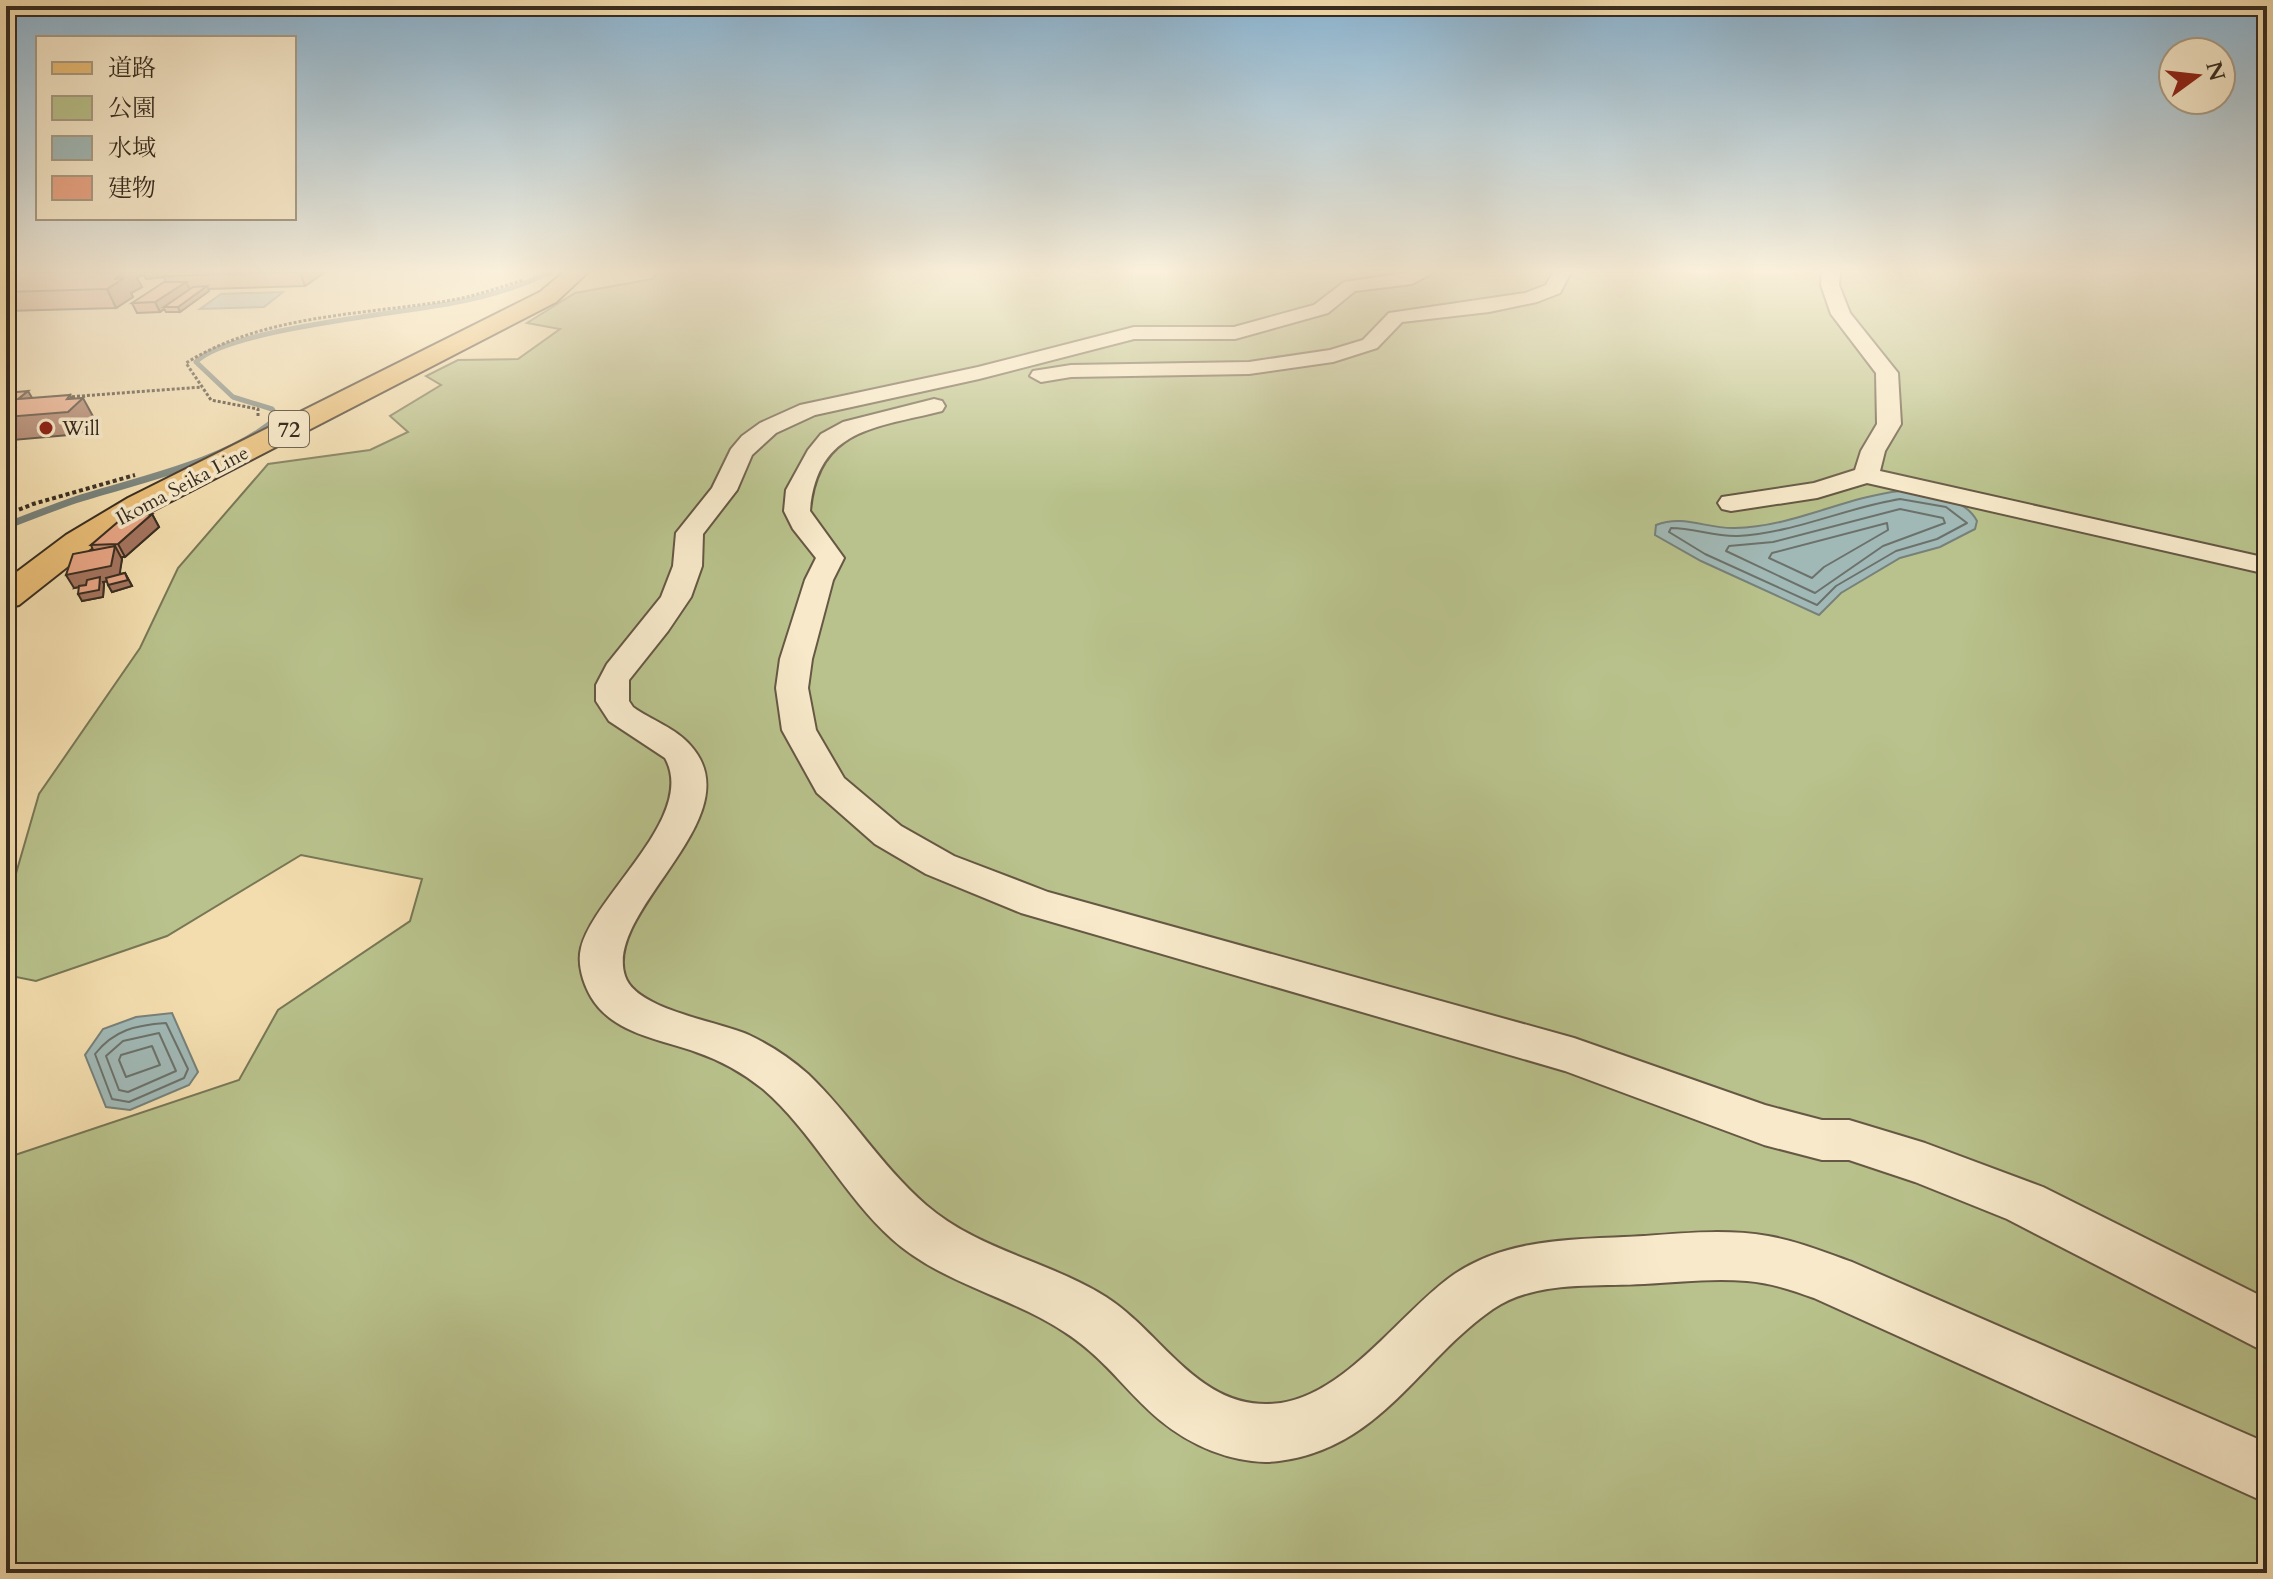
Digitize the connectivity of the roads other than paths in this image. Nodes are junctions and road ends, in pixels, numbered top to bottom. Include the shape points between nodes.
1 (452, 346) edge
2 (1085, 346) edge
3 (1366, 346) edge
4 (1868, 346) edge
5 (1866, 475) junction
6 (1731, 503) dead end
7 (2267, 566) edge
8 (6, 597) edge
9 (2267, 1327) edge
10 (2267, 1473) edge

1 - 8 main road, Ikoma Seika Line / 72 via 139,505 78,542
2 - 10 lane via 836,402 780,421 740,454 724,490 689,533 689,568 665,617 613,679 616,710 675,747 684,758 690,785 681,815 602,947 602,980 622,1006 728,1045 781,1076 915,1227 989,1270 1070,1304 1108,1331 1185,1407 1233,1429 1284,1432 1342,1410 1464,1299 1505,1275 1547,1266 1739,1256 1800,1267 1833,1280
3 - 9 lane via 1342,355 1249,368 1071,371 851,427 829,439 797,500 801,520 830,558 819,580 792,688 799,730 830,785 888,835 940,865 1035,903 1574,1056 1764,1125 1822,1140 1849,1140 1925,1164 2025,1203
4 - 5 lane via 1887,373 1889,424
5 - 6 lane via 1817,490
5 - 7 lane

